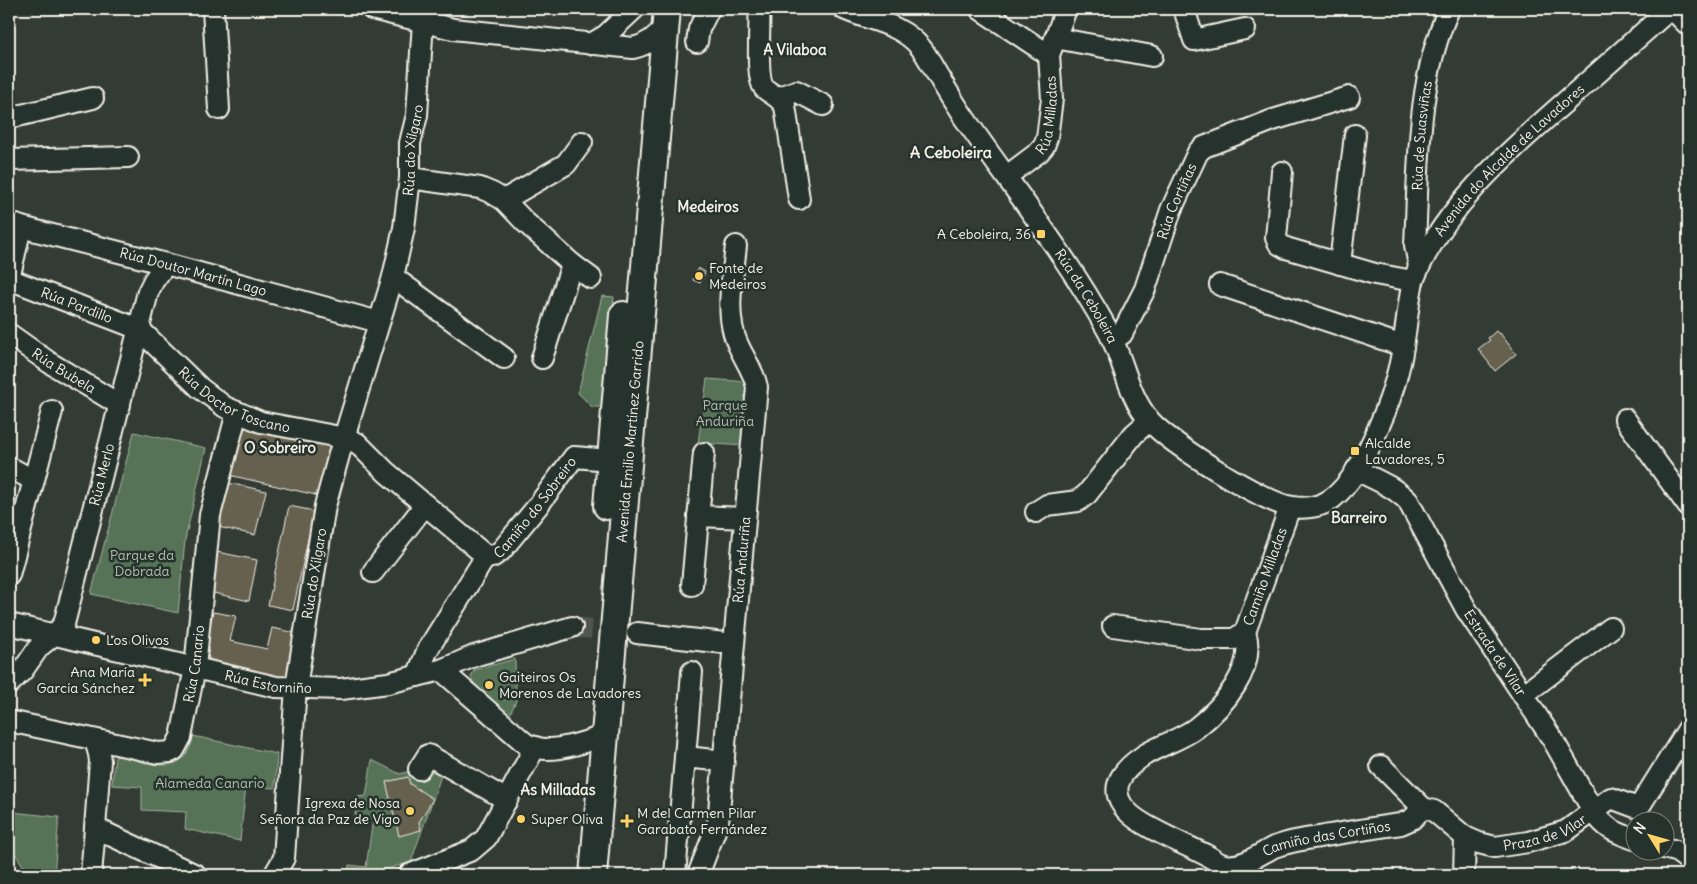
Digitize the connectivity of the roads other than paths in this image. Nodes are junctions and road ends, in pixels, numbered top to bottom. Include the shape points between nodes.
1 (213, 9) edge
2 (372, 9) edge
3 (634, 9) edge
4 (709, 9) edge
5 (759, 9) edge
6 (844, 9) edge
7 (980, 9) edge
8 (1066, 9) edge
9 (1184, 9) edge
10 (1449, 9) edge
11 (1671, 9) edge
12 (661, 14) edge
13 (423, 21) junction
14 (1688, 25) edge
15 (1245, 29) dead end
16 (697, 42) dead end
17 (591, 44) junction
18 (1052, 47) junction
19 (641, 50) junction
20 (1152, 56) dead end
21 (780, 97) junction
22 (1349, 97) dead end
23 (93, 98) dead end
24 (824, 105) dead end
25 (219, 110) dead end
26 (9, 118) edge
27 (1355, 135) dead end
28 (582, 142) dead end
29 (128, 156) dead end
30 (9, 160) edge
31 (1282, 172) dead end
32 (1007, 176) junction
33 (410, 178) junction
34 (798, 199) dead end
35 (504, 200) junction
36 (15, 225) edge
37 (736, 246) dead end
38 (136, 256) junction
39 (166, 264) junction
40 (572, 264) junction
41 (1340, 264) junction
42 (1416, 273) junction
43 (393, 277) junction
44 (591, 278) dead end
45 (1220, 285) dead end
46 (148, 292) junction
47 (379, 322) junction
48 (139, 329) junction
49 (9, 334) edge
50 (1112, 339) junction
51 (1403, 346) junction
52 (504, 358) dead end
53 (542, 358) dead end
54 (120, 405) junction
55 (52, 411) dead end
56 (237, 412) junction
57 (1625, 419) dead end
58 (1149, 421) junction
59 (345, 438) junction
60 (704, 454) dead end
61 (610, 460) junction
62 (9, 468) edge
63 (1356, 470) junction
64 (34, 480) junction
65 (425, 506) junction
66 (1688, 506) edge
67 (1290, 507) junction
68 (1036, 512) dead end
69 (698, 516) junction
70 (745, 518) junction
71 (486, 556) junction
72 (373, 572) dead end
73 (9, 575) edge
74 (692, 585) dead end
75 (9, 624) edge
76 (1113, 626) dead end
77 (572, 627) tunnel mouth
78 (1611, 628) dead end
79 (1245, 632) junction
80 (637, 633) tunnel mouth
81 (55, 634) junction
82 (35, 638) junction
83 (733, 644) junction
84 (195, 668) junction
85 (441, 670) junction
86 (692, 672) dead end
87 (417, 676) junction
88 (9, 684) edge
89 (296, 687) junction
90 (1523, 695) junction
91 (9, 721) edge
92 (1688, 729) edge
93 (595, 738) junction
94 (95, 740) junction
95 (535, 747) junction
96 (685, 757) junction
97 (724, 761) junction
98 (1382, 766) dead end
99 (419, 770) dead end
100 (507, 800) junction
101 (1423, 808) junction
102 (1593, 812) junction
103 (95, 828) junction
104 (1624, 835) edge
105 (1465, 837) junction
106 (1674, 852) edge
107 (1687, 857) edge
108 (91, 875) edge
109 (196, 875) edge
110 (274, 875) edge
111 (409, 875) edge
112 (576, 875) edge
113 (593, 875) edge
114 (675, 875) edge
115 (698, 875) edge
116 (1464, 875) edge

1 - 25 street
2 - 13 street
3 - 17 street via 605,36
4 - 16 street via 699,29
5 - 21 street via 760,76 764,88
6 - 32 street, Rúa da Ceboleira via 900,30 921,48 964,118
7 - 18 street
8 - 18 street, Rúa Milladas
9 - 15 street via 1194,40
10 - 42 street, Rúa de Suasviñas via 1430,66 1422,108
11 - 14 street
11 - 42 street, Avenida do Alcalde de Lavadores via 1498,163 1451,217
12 - 19 main road, Avenida Emilio Martínez Garrido
12 - 93 main road, Avenida Emilio Martínez Garrido
13 - 17 street via 453,29
13 - 33 street, Rúa do Xílgaro via 417,115 410,143
17 - 19 street
18 - 20 street
18 - 32 street, Rúa Milladas via 1052,99 1047,138 1039,152
19 - 61 main road, Avenida Emilio Martínez Garrido
21 - 24 street via 796,91
21 - 34 street via 785,106
22 - 50 street, Rúa Cortiñas via 1273,120 1198,152 1171,210 1145,289 1122,334
23 - 26 street
27 - 41 street
28 - 35 street via 566,164
29 - 30 street
31 - 41 street via 1276,238 1279,244
32 - 50 street, Rúa da Ceboleira via 1065,261
33 - 35 street via 480,188
33 - 43 street, Rúa do Xílgaro via 404,228
35 - 40 street
36 - 38 street, Rúa Doutor Martín Lago
36 - 48 street, Rúa Pardillo via 9,279
37 - 70 street, Rúa Anduriña via 730,300 734,334 757,387
38 - 39 street, Rúa Doutor Martín Lago
38 - 46 street, Rúa Merlo
39 - 46 street, Rúa Merlo
39 - 47 street, Rúa Doutor Martín Lago
40 - 44 street
40 - 53 street
41 - 42 street via 1375,274
42 - 51 street, Avenida do Alcalde de Lavadores
43 - 47 street, Rúa do Xílgaro
43 - 52 street
45 - 51 street
46 - 48 street, Rúa Merlo
47 - 59 street, Rúa do Xílgaro
48 - 54 street, Rúa Merlo
48 - 56 street, Rúa Doctor Toscano via 200,388
49 - 54 street, Rúa Bubela
50 - 58 street, Rúa da Ceboleira via 1134,396
51 - 63 street, Avenida do Alcalde de Lavadores via 1389,399
54 - 81 street, Rúa Merlo via 64,624
55 - 64 street
56 - 59 street, Rúa Doctor Toscano via 262,422
56 - 84 street, Rúa Canario via 210,515
57 - 66 street
58 - 67 street, Rúa da Ceboleira via 1174,442 1248,488
58 - 68 street via 1134,434 1087,494 1078,501 1047,505
59 - 65 street, Camiño do Sobreiro via 357,443
59 - 89 street, Rúa do Xílgaro via 326,506
60 - 69 street
61 - 71 street, Camiño do Sobreiro via 574,456 501,551 492,557
61 - 93 main road, Avenida Emilio Martínez Garrido
62 - 64 street
63 - 67 street, Rúa da Ceboleira via 1333,499 1314,507
63 - 90 street, Estrada de Vilar via 1386,484 1408,501 1466,609
64 - 73 street
65 - 71 street, Camiño do Sobreiro
65 - 72 street
67 - 79 street, Camiño Milladas
69 - 70 street
69 - 74 street
70 - 83 street, Rúa Anduriña
71 - 87 street, Camiño do Sobreiro via 428,649
75 - 82 street
76 - 79 street, Camiño Milladas via 1201,639 1234,640
77 - 85 street, Rúa Estorniño via 474,656
78 - 90 street
79 - 101 street, Camiño das Cortiños via 1248,641 1244,664 1231,694 1195,729 1130,767 1119,779 1116,794 1122,806 1139,822 1218,864 1228,866 1277,846 1401,824
80 - 83 street
81 - 82 street, Rúa Merlo
81 - 84 street, Rúa Estorniño
82 - 88 street, Rúa Merlo via 22,670
83 - 97 street, Rúa Anduriña
84 - 89 street, Rúa Estorniño via 276,687
84 - 94 street, Rúa Canario via 181,737 174,750 164,754
85 - 87 street, Rúa Estorniño
85 - 95 street via 526,744
86 - 96 street
87 - 89 street, Rúa Estorniño via 342,689
89 - 110 street, Rúa do Xílgaro via 284,858
90 - 102 street, Estrada de Vilar via 1566,762
91 - 94 street, Rúa Canario
92 - 102 street, Praza de Vilar via 1641,804 1635,807 1611,798
93 - 95 street via 554,749
93 - 112 main road, Avenida Emilio Martínez Garrido
93 - 113 main road, Avenida Emilio Martínez Garrido
94 - 103 street via 100,761
95 - 100 street
96 - 97 street
96 - 114 street
97 - 115 street, Rúa Anduriña via 718,823
98 - 101 street
99 - 100 street via 428,754
100 - 111 street via 480,845
101 - 105 street via 1434,811
102 - 104 street, Estrada de Vilar via 1608,829
102 - 105 street, Praza de Vilar via 1566,830 1513,845 1495,847
103 - 108 street
103 - 109 street
105 - 116 street
106 - 107 street

